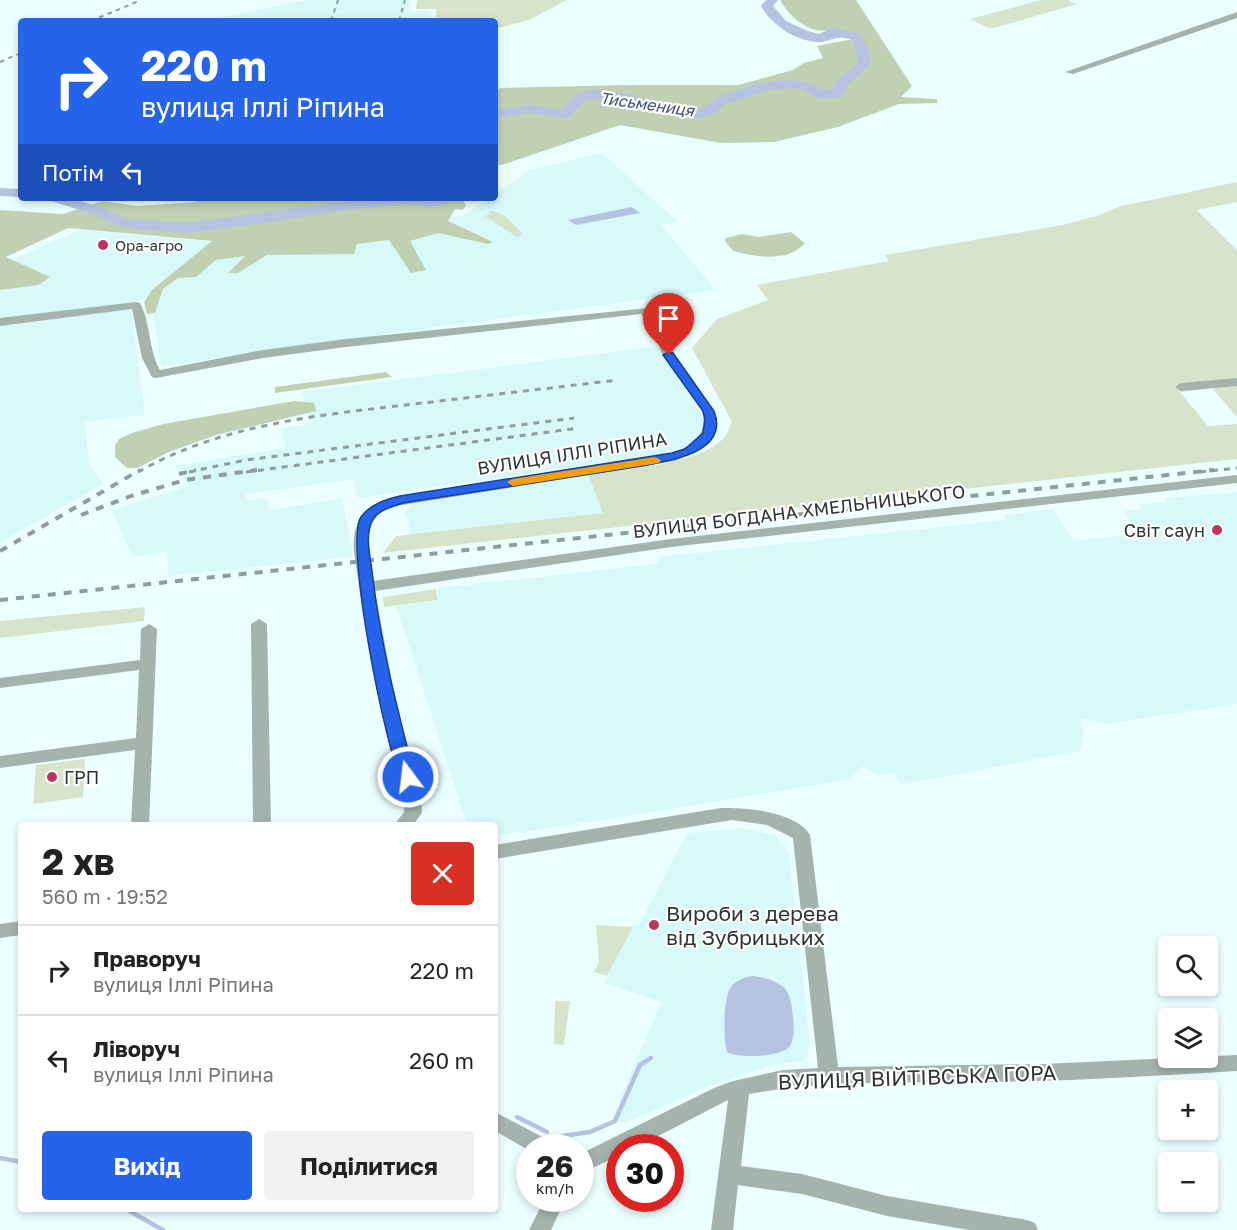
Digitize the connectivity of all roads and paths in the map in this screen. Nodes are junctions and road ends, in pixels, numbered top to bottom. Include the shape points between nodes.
1 (1237, 15) edge
2 (1070, 72) dead end
3 (0, 322) edge
4 (1237, 382) edge
5 (1181, 387) dead end
6 (1237, 479) edge
7 (367, 586) junction
8 (259, 624) dead end
9 (149, 629) dead end
10 (148, 664) junction
11 (0, 682) edge
12 (144, 743) junction
13 (0, 762) edge
14 (140, 822) edge
15 (262, 822) edge
16 (406, 822) edge
17 (498, 852) edge
18 (18, 928) edge
19 (0, 931) edge
20 (1237, 1063) edge
21 (829, 1076) junction
22 (740, 1087) junction
23 (498, 1123) edge
24 (518, 1134) edge
25 (594, 1158) edge
26 (730, 1174) junction
27 (549, 1212) edge
28 (540, 1230) edge
29 (722, 1230) edge
30 (1027, 1230) edge

1 - 2 street
3 - 7 street, ВУЛИЦЯ ІЛЛІ РІПИНА via 136,305 156,374 345,343 644,310 708,411 711,428 703,441 675,457 388,503 366,519 363,528
4 - 5 street
6 - 7 street, ВУЛИЦЯ БОГДАНА ХМЕЛЬНИЦЬКОГО via 671,543
7 - 16 street, ВУЛИЦЯ ІЛЛІ РІПИНА via 380,668 413,799 413,813
8 - 15 street
9 - 10 street
10 - 11 street
10 - 12 street
12 - 13 street
12 - 14 street
17 - 21 street via 734,813 758,815 792,828 801,835
18 - 19 street
20 - 21 street, ВУЛИЦЯ ВІЙТІВСЬКА ГОРА via 1043,1073
21 - 22 street, ВУЛИЦЯ ВІЙТІВСЬКА ГОРА
22 - 25 street, ВУЛИЦЯ ВІЙТІВСЬКА ГОРА
22 - 26 street
23 - 24 street
26 - 29 street
26 - 30 street via 802,1184 887,1206
27 - 28 street

